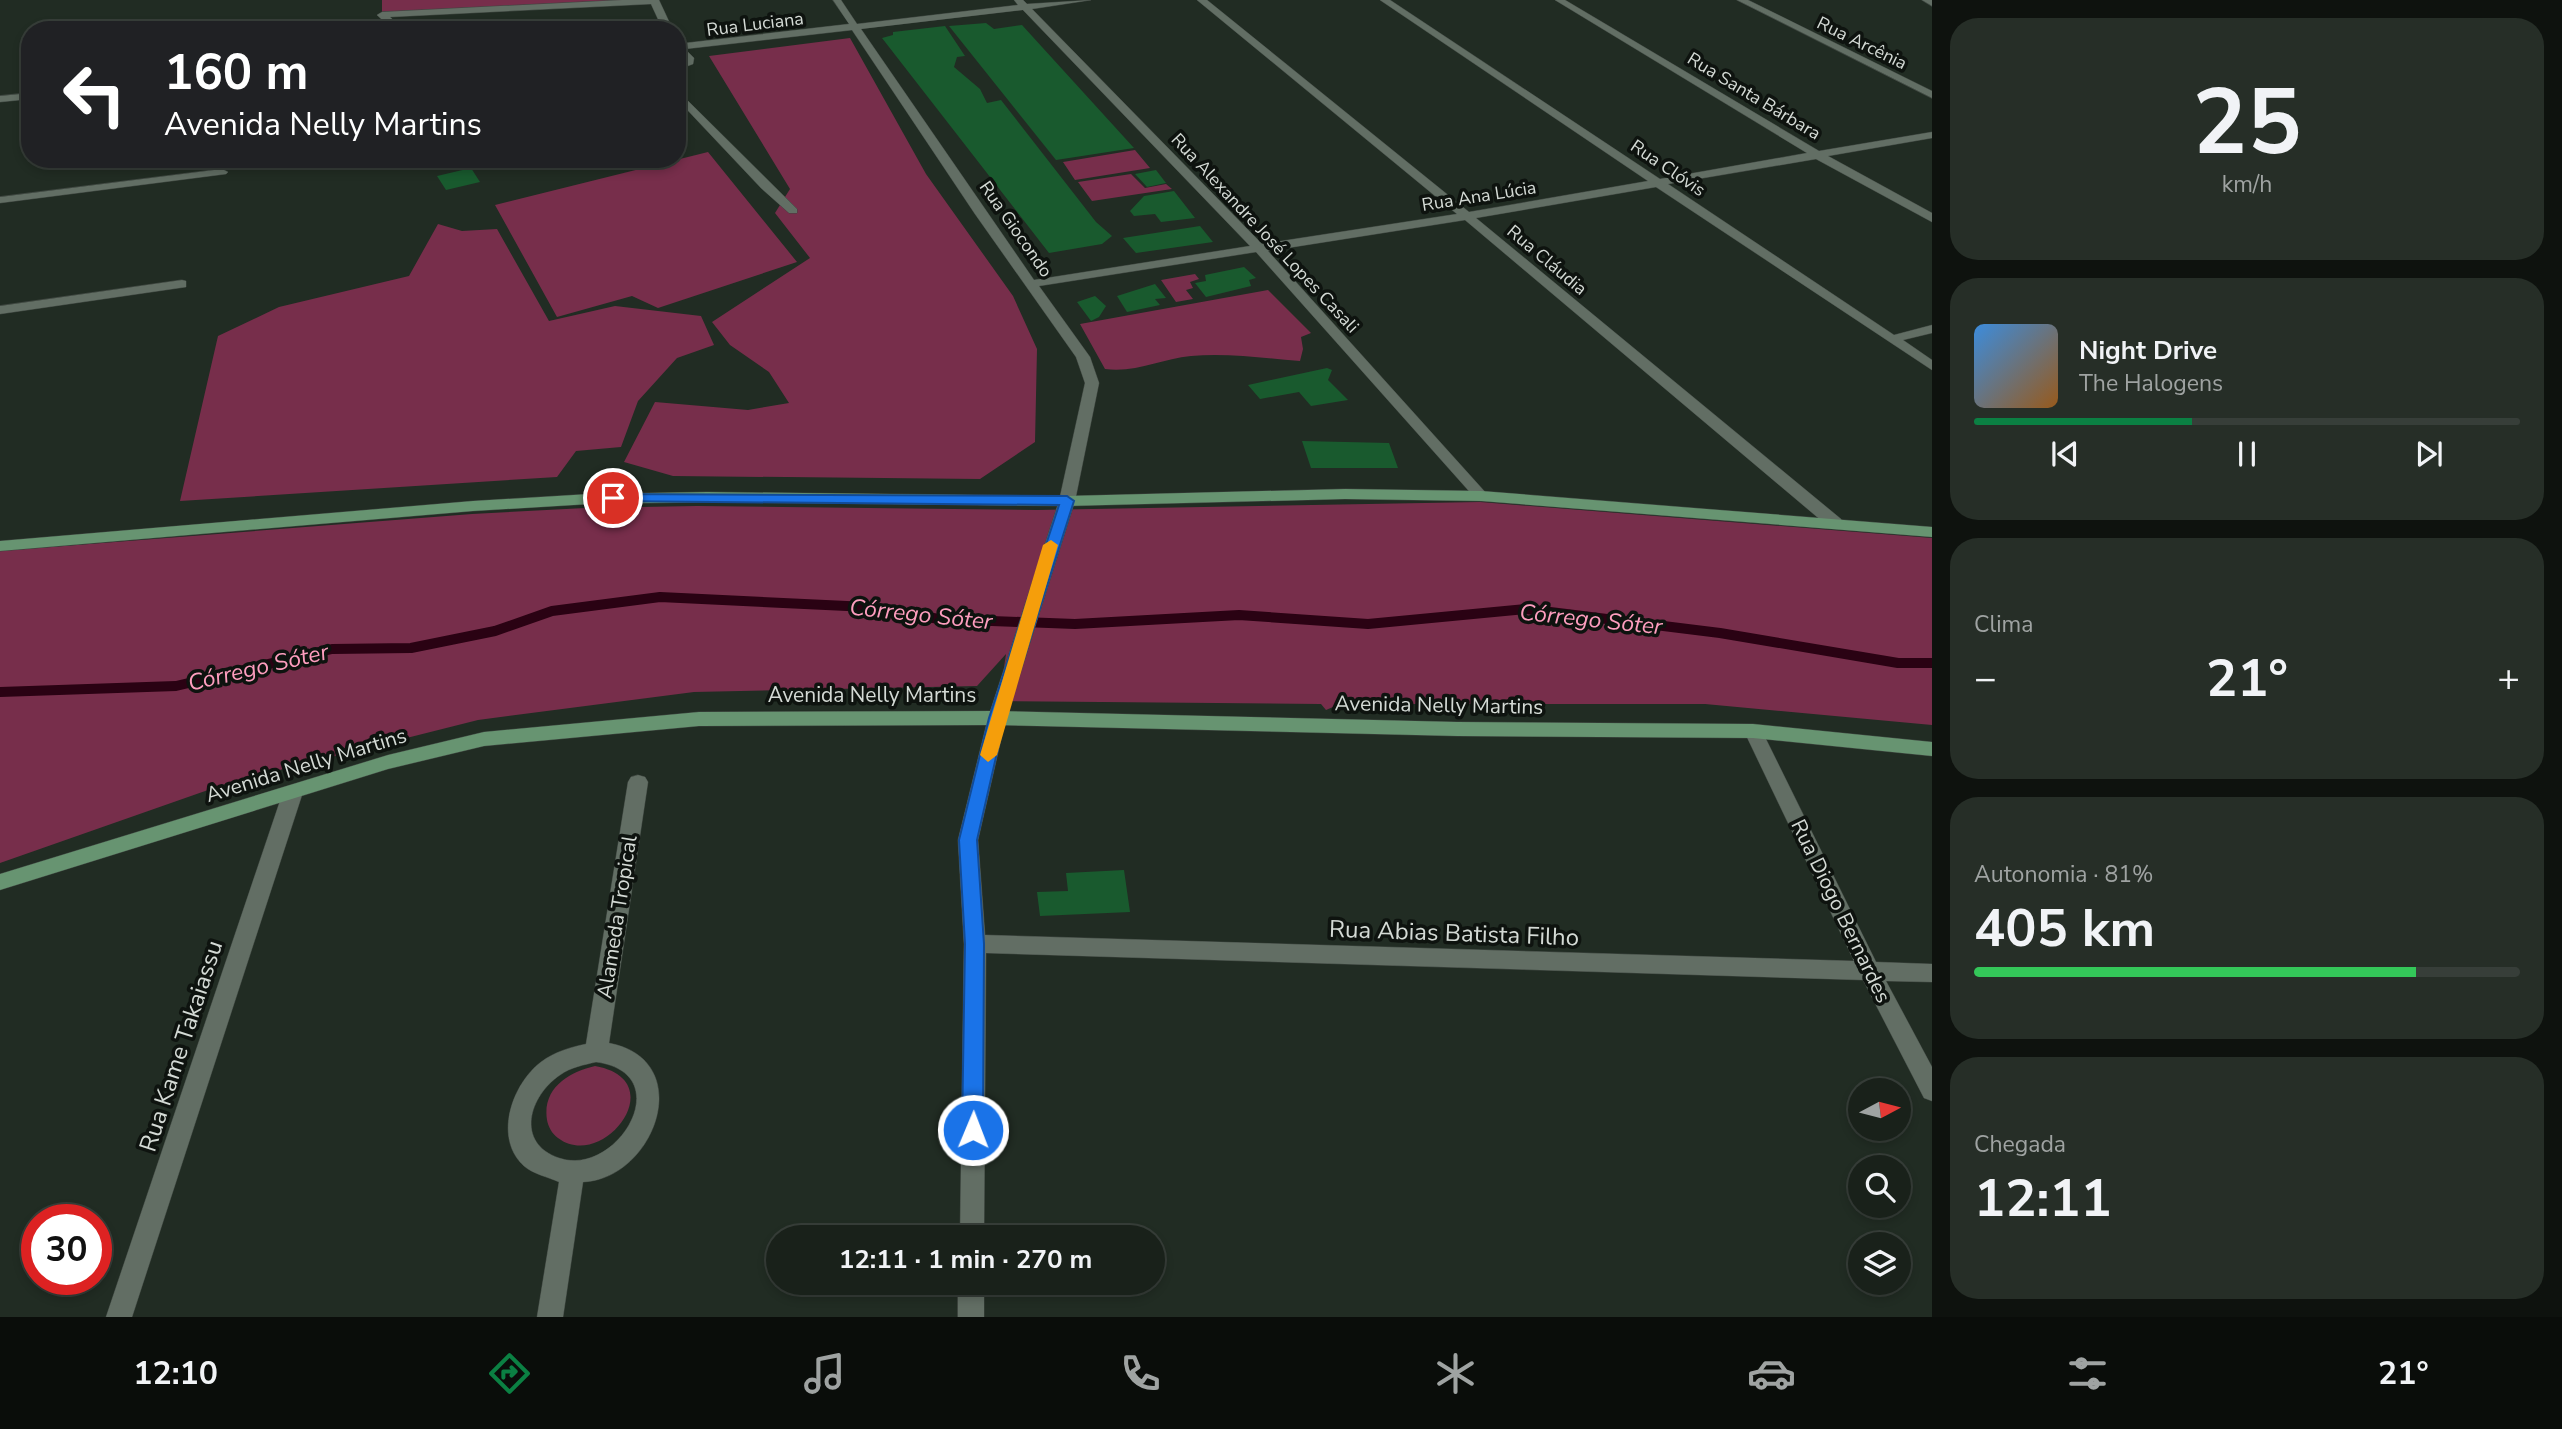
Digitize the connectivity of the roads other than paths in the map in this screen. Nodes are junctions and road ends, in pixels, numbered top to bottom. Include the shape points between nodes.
1 (382, 0) edge
2 (836, 0) edge
3 (1087, 0) edge
4 (1201, 0) edge
5 (1384, 0) edge
6 (1559, 0) edge
7 (1741, 0) edge
8 (1926, 0) edge
9 (654, 1) edge
10 (1932, 3) edge
11 (1021, 4) edge
12 (382, 15) junction
13 (389, 21) edge
14 (664, 21) edge
15 (857, 28) junction
16 (686, 47) edge
17 (1932, 95) edge
18 (21, 97) edge
19 (0, 99) edge
20 (686, 103) edge
21 (1932, 135) edge
22 (1821, 157) junction
23 (222, 172) dead end
24 (1661, 184) junction
25 (0, 200) edge
26 (793, 211) dead end
27 (1467, 216) junction
28 (1932, 218) edge
29 (1259, 248) junction
30 (182, 284) dead end
31 (1030, 284) junction
32 (0, 310) edge
33 (1932, 329) edge
34 (1892, 339) junction
35 (1932, 366) edge
36 (1481, 496) junction
37 (1067, 501) junction
38 (1835, 523) junction
39 (1932, 532) edge
40 (0, 546) edge
41 (997, 718) junction
42 (1753, 731) junction
43 (1932, 749) edge
44 (638, 782) dead end
45 (293, 792) junction
46 (0, 882) edge
47 (975, 944) junction
48 (1870, 972) junction
49 (1932, 973) edge
50 (596, 1052) junction
51 (1932, 1090) edge
52 (572, 1174) junction
53 (972, 1225) edge
54 (971, 1295) edge
55 (119, 1317) edge
56 (550, 1317) edge
57 (971, 1317) edge

1 - 12 street
2 - 15 street, Rua Giocondo
3 - 11 street, Rua Luciana
4 - 27 street, Rua Cláudia
5 - 24 street, Rua Clóvis
6 - 22 street, Rua Santa Bárbara
7 - 17 street, Rua Arcênia
8 - 10 street
9 - 12 street
9 - 14 street
11 - 15 street, Rua Luciana
11 - 29 street, Rua Alexandre José Lopes Casali
12 - 13 street
15 - 16 street, Rua Luciana
15 - 31 street, Rua Giocondo
18 - 19 street
20 - 26 street
21 - 22 street, Rua Ana Lúcia
22 - 24 street, Rua Ana Lúcia
22 - 28 street, Rua Santa Bárbara
23 - 25 street
24 - 27 street, Rua Ana Lúcia
24 - 34 street, Rua Clóvis
27 - 29 street, Rua Ana Lúcia
27 - 38 street, Rua Cláudia
29 - 31 street, Rua Ana Lúcia
29 - 36 street, Rua Alexandre José Lopes Casali
30 - 32 street
31 - 37 street, Rua Giocondo via 1083,357 1092,383
33 - 34 street
34 - 35 street, Rua Clóvis
36 - 37 main road via 1345,494
36 - 38 main road
37 - 40 main road via 590,499
37 - 41 street, Rua Giocondo
38 - 39 main road
41 - 42 main road, Avenida Nelly Martins
41 - 45 main road, Avenida Nelly Martins via 699,719 570,729 484,739 388,762
41 - 47 street, Rua Giocondo via 968,840
42 - 43 main road, Avenida Nelly Martins
42 - 48 street, Rua Diogo Bernardes
44 - 50 street, Alameda Tropical
45 - 46 main road, Avenida Nelly Martins
45 - 55 street, Rua Kame Takaiassu
47 - 48 street, Rua Abias Batista Filho
47 - 53 street, Rua Giocondo
48 - 49 street, Rua Abias Batista Filho
48 - 51 street, Rua Diogo Bernardes
50 - 52 street via 571,1057 548,1070 531,1088 520,1111 520,1135 529,1156 548,1168
50 - 52 street via 622,1057 640,1073 650,1096 645,1123 629,1148 603,1167
52 - 56 street
54 - 57 street

